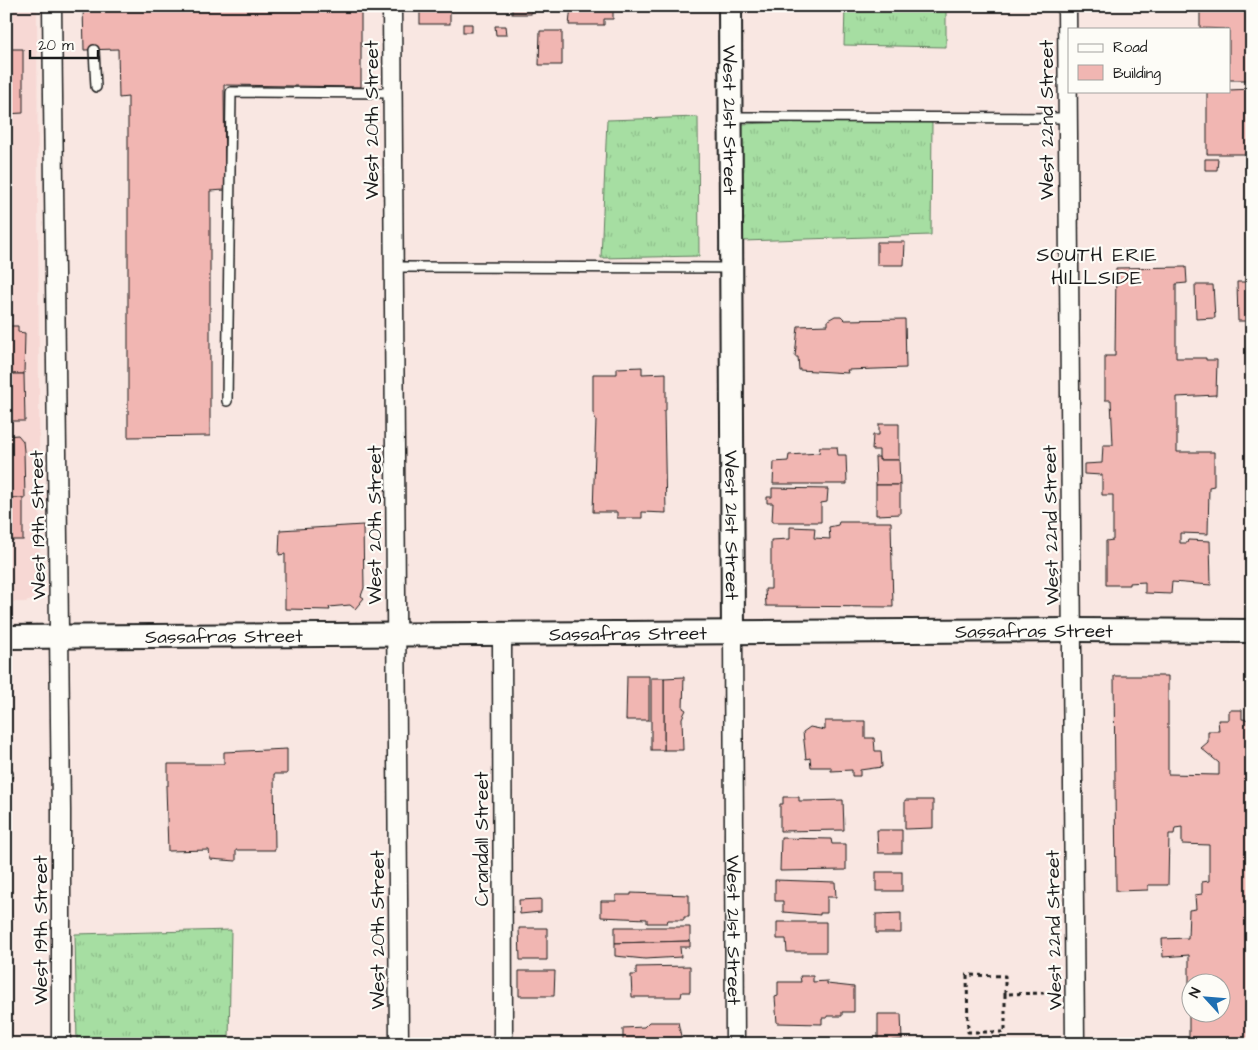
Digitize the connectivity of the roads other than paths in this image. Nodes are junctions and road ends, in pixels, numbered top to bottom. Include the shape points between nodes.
1 (52, 6) edge
2 (392, 6) edge
3 (730, 6) edge
4 (1066, 6) edge
5 (94, 50) dead end
6 (96, 86) dead end
7 (392, 93) junction
8 (730, 117) junction
9 (1067, 118) junction
10 (393, 267) junction
11 (731, 268) junction
12 (227, 400) dead end
13 (1072, 630) junction
14 (1252, 632) edge
15 (396, 634) junction
16 (733, 634) junction
17 (502, 635) junction
18 (6, 637) edge
19 (60, 638) junction
20 (61, 1044) edge
21 (399, 1044) edge
22 (503, 1044) edge
23 (734, 1044) edge
24 (1075, 1044) edge

1 - 19 street, West 19th Street
2 - 7 street, West 20th Street
3 - 8 street, West 21st Street
4 - 9 street, West 22nd Street
5 - 6 lane
7 - 10 street, West 20th Street
7 - 12 lane via 231,92
8 - 9 lane
8 - 11 street, West 21st Street
9 - 13 street, West 22nd Street
10 - 11 lane
10 - 15 street, West 20th Street
11 - 16 street, West 21st Street
13 - 14 street, Sassafras Street
13 - 16 street, Sassafras Street
13 - 24 street, West 22nd Street
15 - 17 street, Sassafras Street
15 - 19 street, Sassafras Street
15 - 21 street, West 20th Street
16 - 17 street, Sassafras Street
16 - 23 street, West 21st Street
17 - 22 street, Crandall Street
18 - 19 street, Sassafras Street
19 - 20 street, West 19th Street

